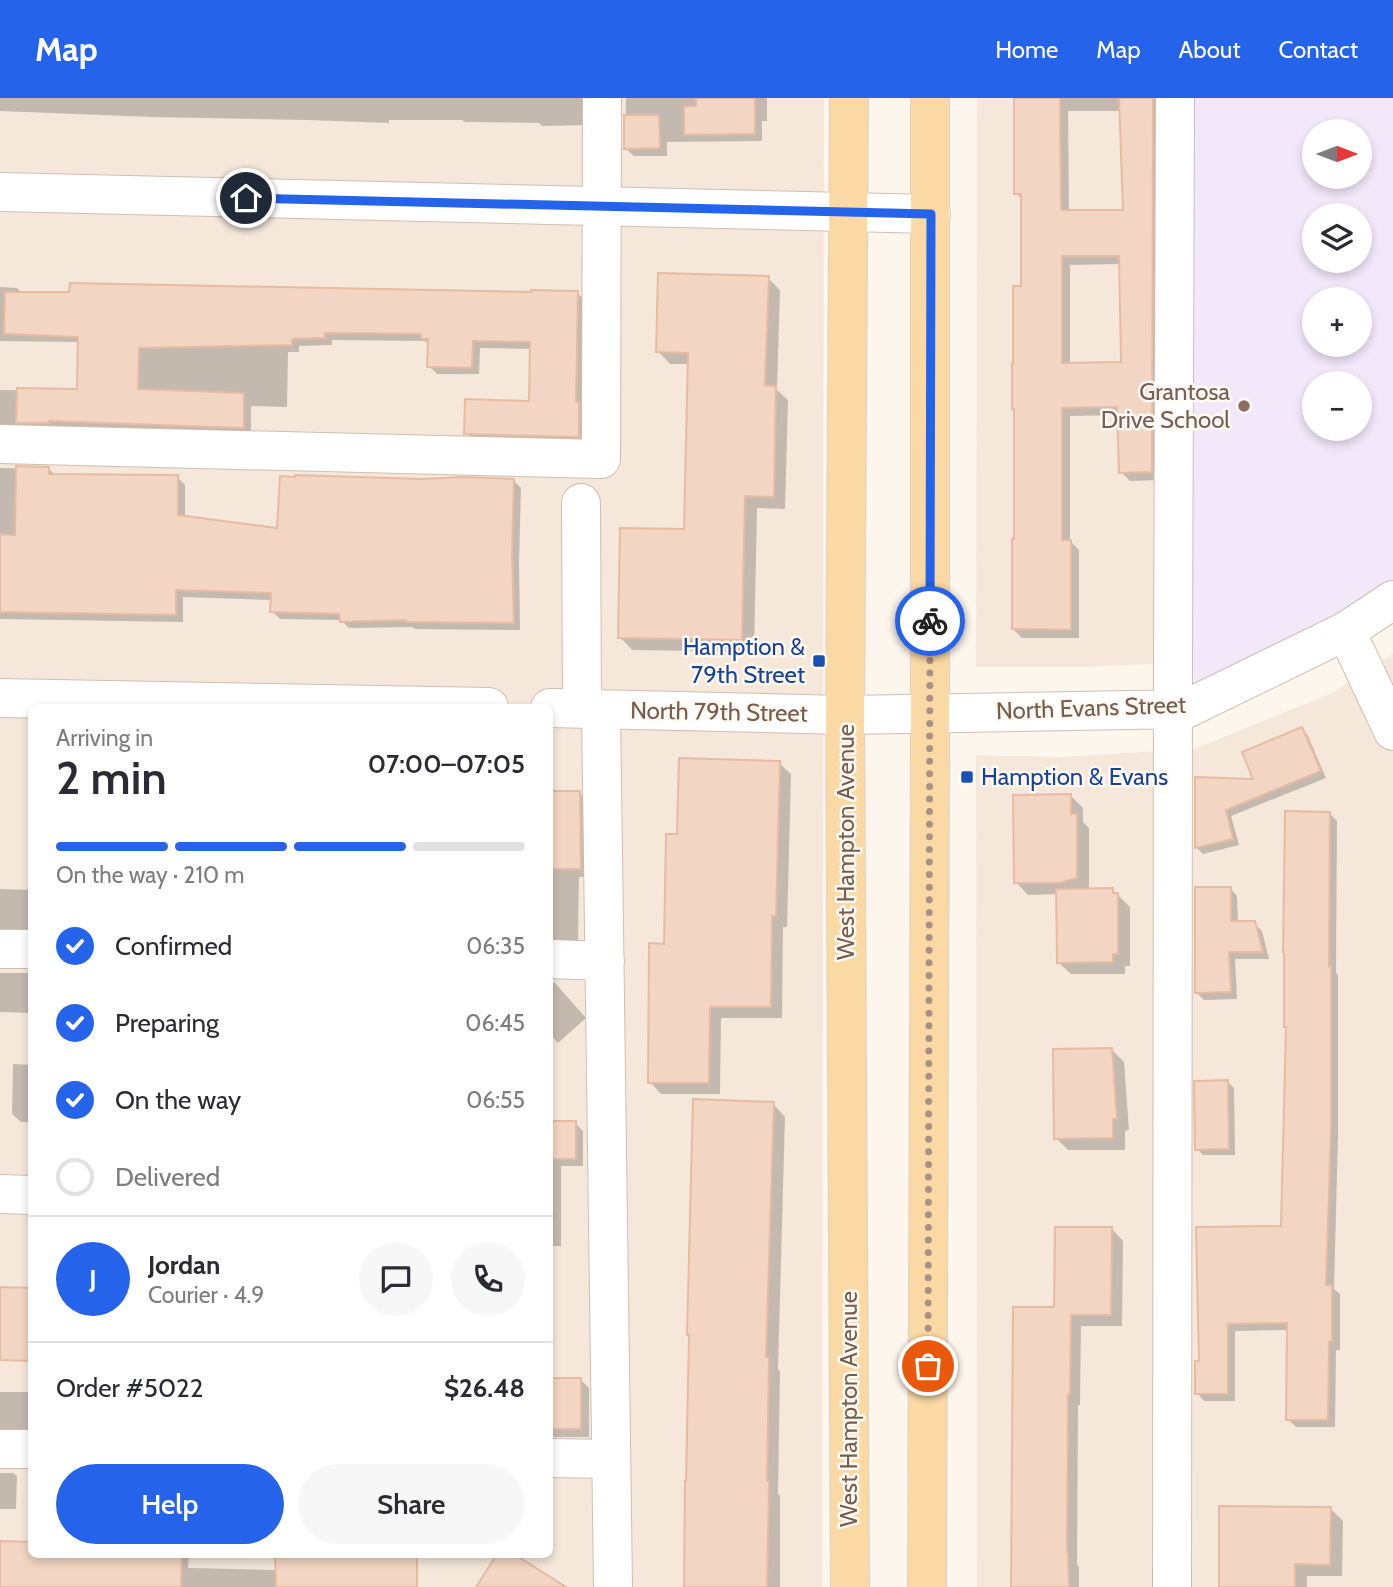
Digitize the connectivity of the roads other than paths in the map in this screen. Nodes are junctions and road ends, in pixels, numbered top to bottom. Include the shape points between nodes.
1 (602, 98) edge
2 (849, 98) edge
3 (930, 98) edge
4 (1175, 98) edge
5 (0, 192) edge
6 (602, 206) junction
7 (848, 213) junction
8 (931, 214) junction
9 (0, 444) edge
10 (581, 503) dead end
11 (1393, 600) edge
12 (1346, 631) junction
13 (0, 698) edge
14 (326, 704) edge
15 (578, 709) edge
16 (1173, 709) junction
17 (930, 713) junction
18 (845, 715) junction
19 (1393, 731) edge
20 (0, 949) edge
21 (28, 949) edge
22 (553, 960) edge
23 (605, 961) junction
24 (0, 1194) edge
25 (28, 1195) edge
26 (0, 1449) edge
27 (28, 1449) edge
28 (553, 1458) edge
29 (611, 1459) junction
30 (613, 1587) edge
31 (850, 1587) edge
32 (927, 1587) edge
33 (1172, 1587) edge

1 - 6 street
2 - 7 main road, West Hampton Avenue
3 - 8 main road
4 - 16 street
5 - 6 street
6 - 7 street
6 - 9 street via 601,458
7 - 8 street
7 - 18 main road, West Hampton Avenue
8 - 17 main road
10 - 15 street
11 - 12 street, North Evans Street
12 - 16 street, North Evans Street via 1186,709
12 - 19 street
13 - 14 street
15 - 18 street, North 79th Street
15 - 23 street
16 - 17 street, North Evans Street
16 - 33 street
17 - 18 street, North 79th Street
17 - 32 main road
18 - 31 main road, West Hampton Avenue
20 - 21 street
22 - 23 street
23 - 29 street
24 - 25 street
26 - 27 street
28 - 29 street
29 - 30 street

